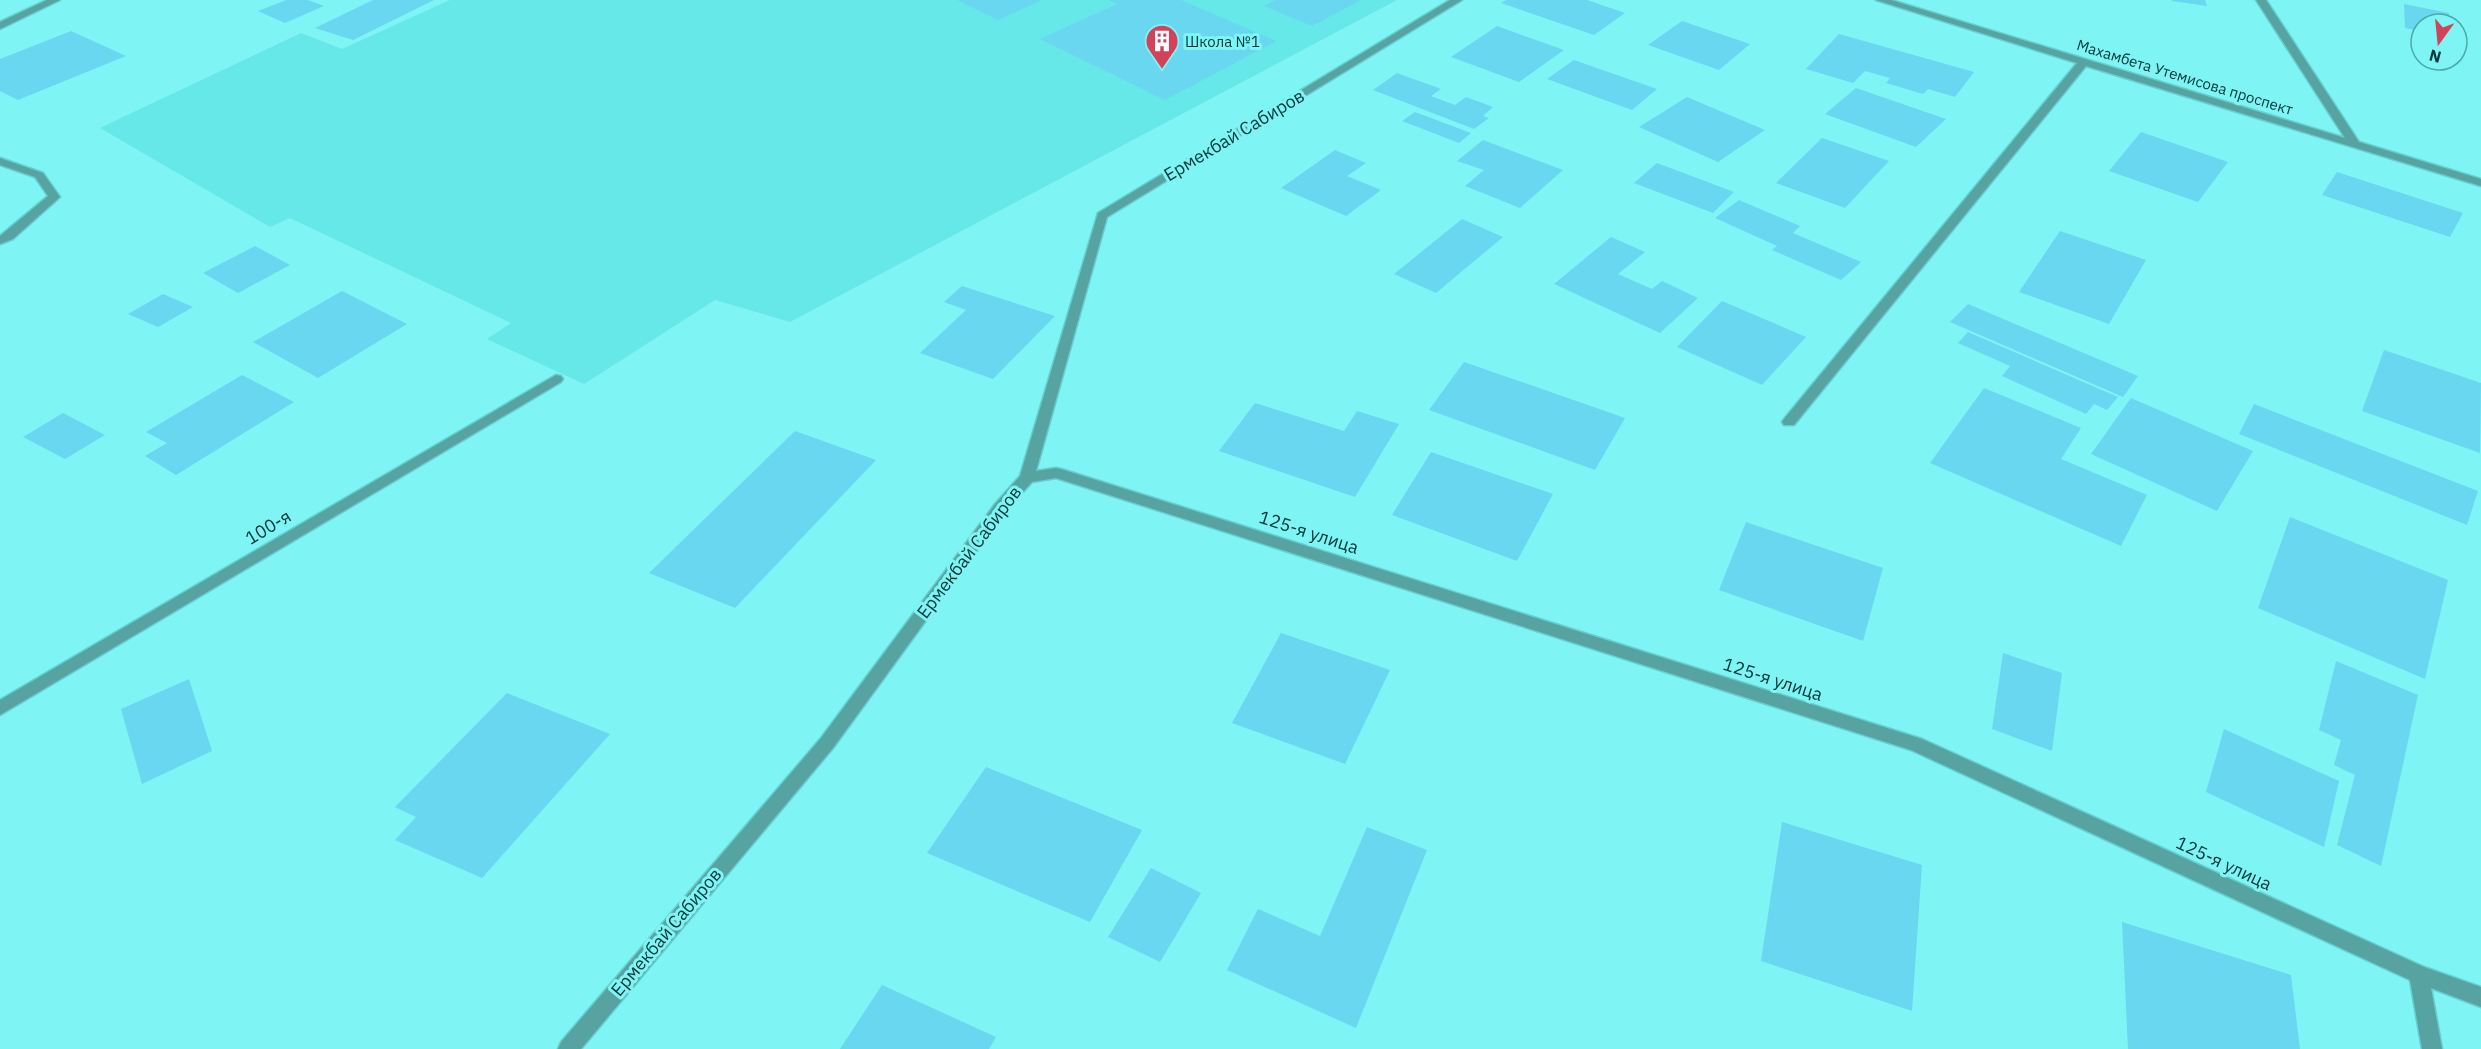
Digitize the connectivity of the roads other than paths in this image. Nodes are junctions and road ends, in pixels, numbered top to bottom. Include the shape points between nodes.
1 (55, 0) edge
2 (1457, 0) edge
3 (1881, 0) edge
4 (2261, 0) edge
5 (0, 26) edge
6 (2083, 63) junction
7 (2354, 143) junction
8 (0, 161) edge
9 (2481, 183) edge
10 (0, 240) edge
11 (556, 379) dead end
12 (1789, 422) dead end
13 (1027, 478) junction
14 (0, 708) edge
15 (2419, 974) junction
16 (2481, 997) edge
17 (568, 1049) edge
18 (2432, 1049) edge

1 - 5 street
2 - 13 street, Ермекбай Сабиров via 1102,215
3 - 6 street, Махамбета Утемисова проспект
4 - 7 street
6 - 7 street, Махамбета Утемисова проспект
6 - 12 street
7 - 9 street, Махамбета Утемисова проспект
8 - 10 street via 39,175 54,196
11 - 14 street, 100-я
13 - 15 street, 125-я улица via 1056,473 1916,744
13 - 17 street, Ермекбай Сабиров via 1000,508 827,742
15 - 16 street, 125-я улица
15 - 18 street

